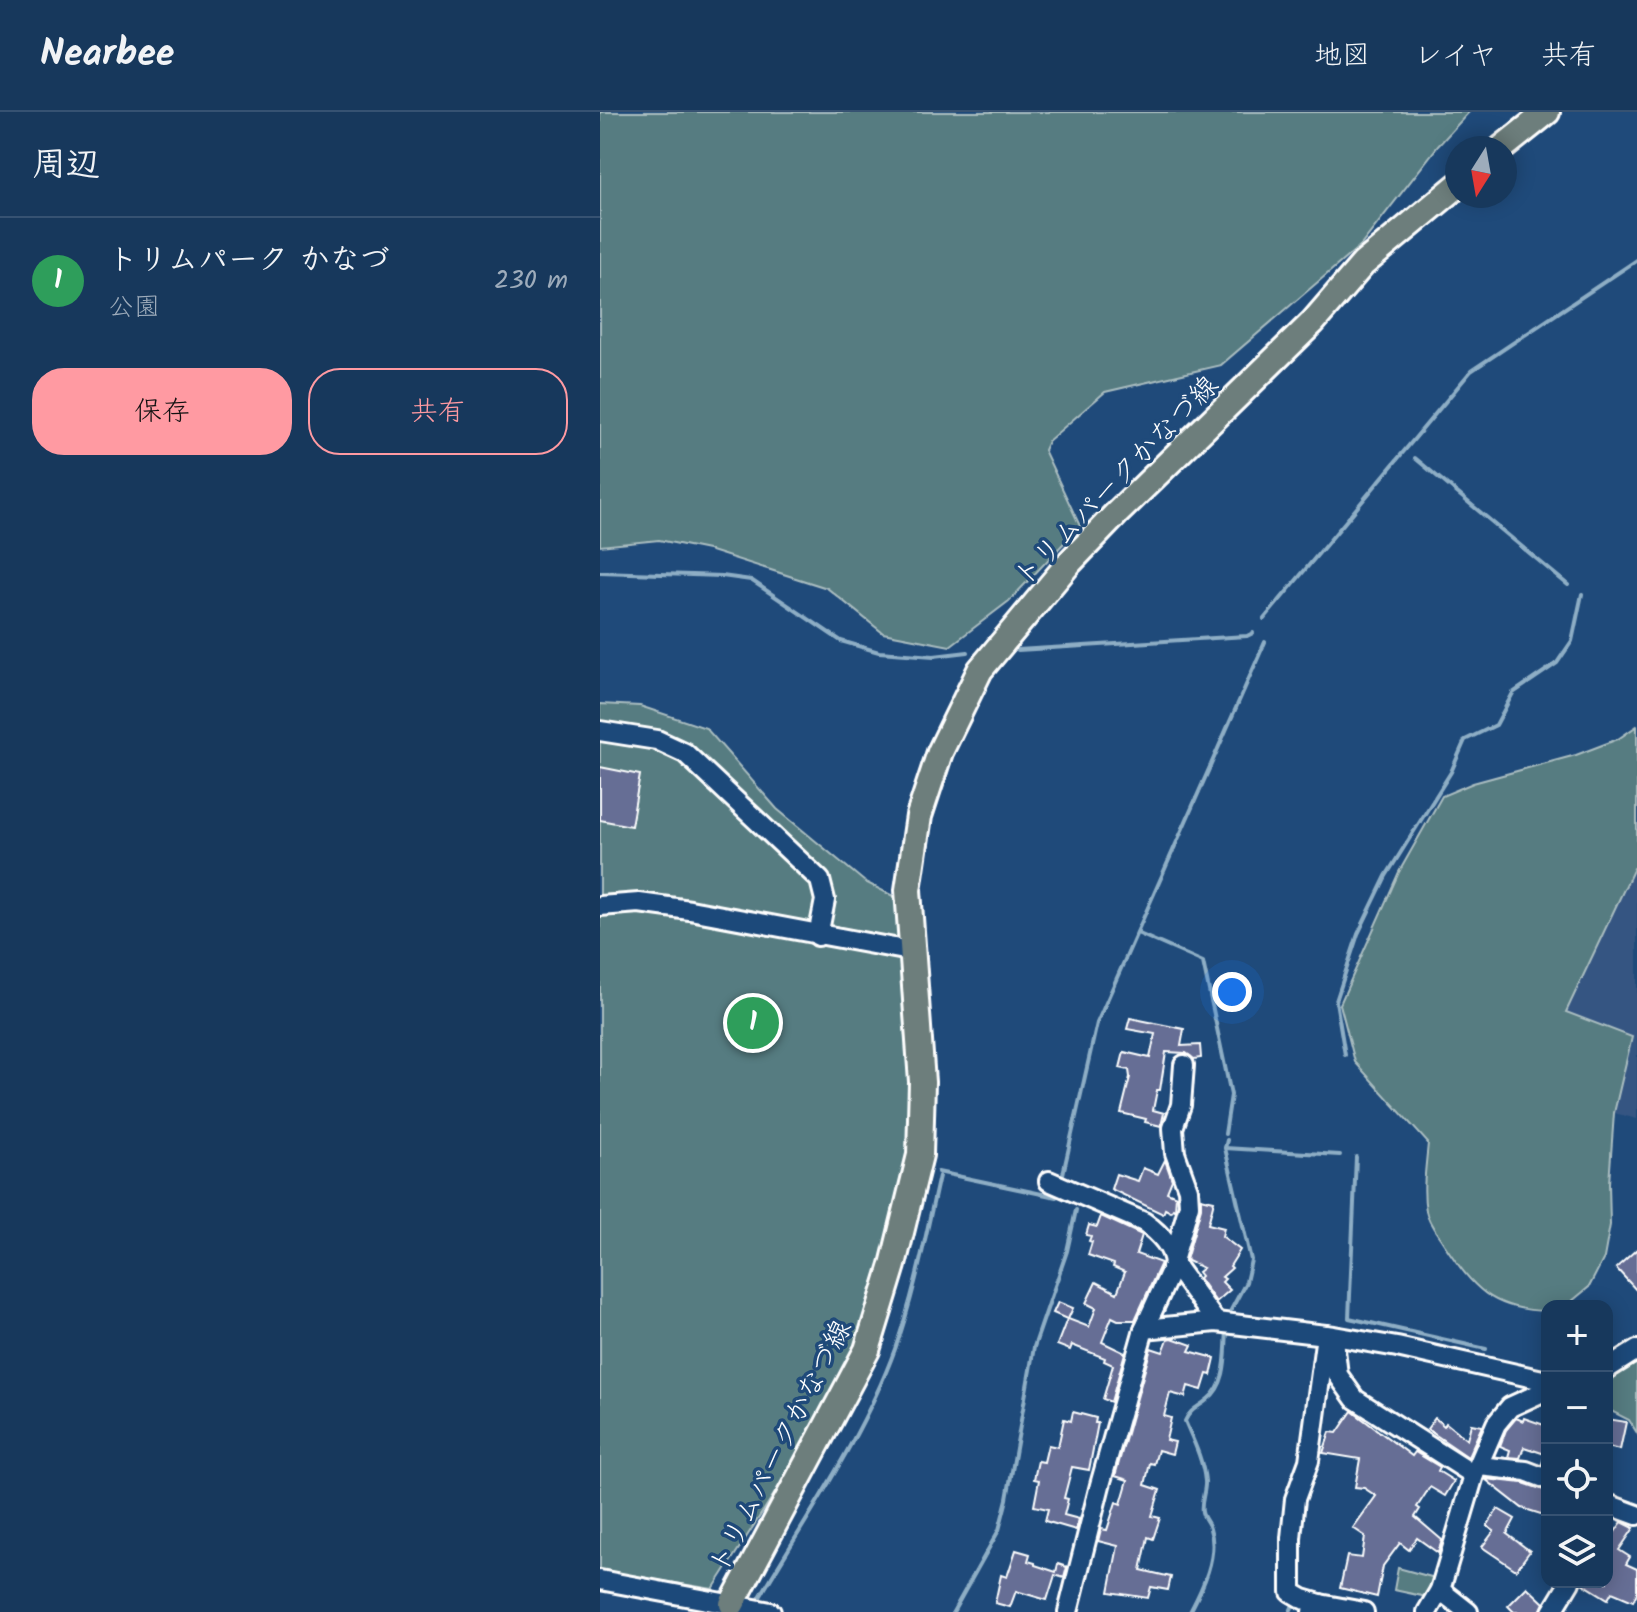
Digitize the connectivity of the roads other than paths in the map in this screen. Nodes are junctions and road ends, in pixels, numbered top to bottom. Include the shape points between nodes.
1 (1547, 112) edge
2 (1517, 136) edge
3 (1445, 196) edge
4 (600, 731) edge
5 (600, 906) edge
6 (818, 936) junction
7 (910, 951) junction
8 (1184, 1065) dead end
9 (1049, 1181) dead end
10 (1174, 1261) junction
11 (1216, 1322) junction
12 (1144, 1329) junction
13 (1330, 1336) junction
14 (1637, 1350) edge
15 (1613, 1365) edge
16 (1541, 1380) edge
17 (1541, 1393) edge
18 (1476, 1470) junction
19 (1541, 1477) edge
20 (1613, 1511) edge
21 (1637, 1515) edge
22 (600, 1580) edge
23 (1566, 1588) edge
24 (1440, 1590) junction
25 (730, 1608) edge
26 (1316, 1608) edge
27 (771, 1612) edge
28 (1068, 1612) edge
29 (1364, 1612) edge
30 (1427, 1612) edge
31 (1468, 1612) edge
32 (1552, 1612) edge

1 - 2 main road
3 - 7 main road, トリムパークかなづ線 via 1363,264 1313,322 1116,514 980,670 940,752 919,816 908,890
4 - 6 street via 657,740 685,753 820,880 825,900
5 - 6 street via 639,903
6 - 7 street
7 - 25 main road, トリムパークかなづ線 via 922,1082 920,1155 893,1265 867,1350
8 - 10 street via 1173,1128 1189,1205
9 - 10 street via 1144,1222 1156,1231
10 - 11 street
10 - 12 street
11 - 12 street
11 - 13 street
12 - 28 street
13 - 16 street
13 - 18 street via 1338,1375 1355,1399
13 - 26 street via 1291,1538 1291,1592
14 - 15 street
17 - 18 street via 1510,1407 1496,1424
18 - 19 street via 1526,1471
18 - 24 street
20 - 21 street
22 - 25 street
23 - 32 street
24 - 30 street
24 - 31 street
25 - 27 street
26 - 29 street

